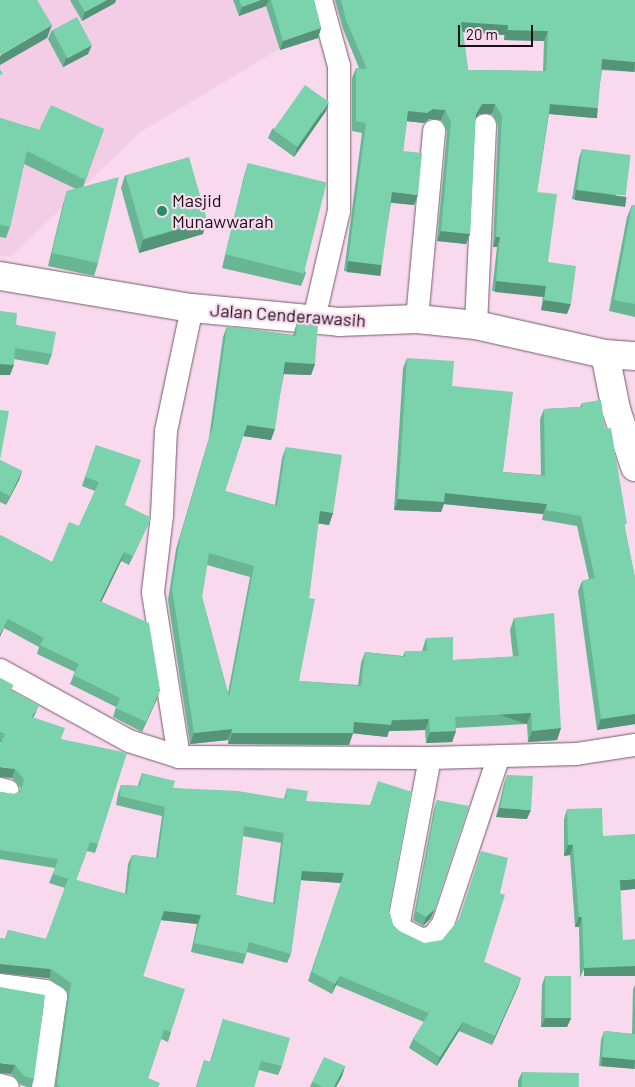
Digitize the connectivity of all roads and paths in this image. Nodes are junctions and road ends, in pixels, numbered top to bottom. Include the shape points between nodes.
1 (321, 0) edge
2 (486, 125) dead end
3 (434, 131) dead end
4 (0, 276) edge
5 (192, 308) junction
6 (416, 319) junction
7 (314, 320) junction
8 (476, 325) junction
9 (605, 354) junction
10 (635, 356) edge
11 (635, 467) edge
12 (0, 670) edge
13 (635, 744) edge
14 (499, 756) junction
15 (178, 758) junction
16 (430, 758) junction
17 (0, 985) edge
18 (0, 1085) edge
19 (8, 1087) edge
20 (43, 1087) edge

1 - 7 street via 340,66 339,211
2 - 8 street
3 - 6 street
4 - 5 street, Jalan Cenderawasih
5 - 7 street, Jalan Cenderawasih
5 - 15 street via 166,431 162,515 153,592
6 - 7 street, Jalan Cenderawasih
6 - 8 street, Jalan Cenderawasih
8 - 9 street, Jalan Cenderawasih
9 - 10 street, Jalan Cenderawasih
9 - 11 street via 616,409
12 - 15 street via 129,741
13 - 14 street via 576,754
14 - 16 street
14 - 16 street via 443,924 432,938 420,939 402,929 398,922
15 - 16 street
17 - 20 street via 46,991 56,997
18 - 19 street

